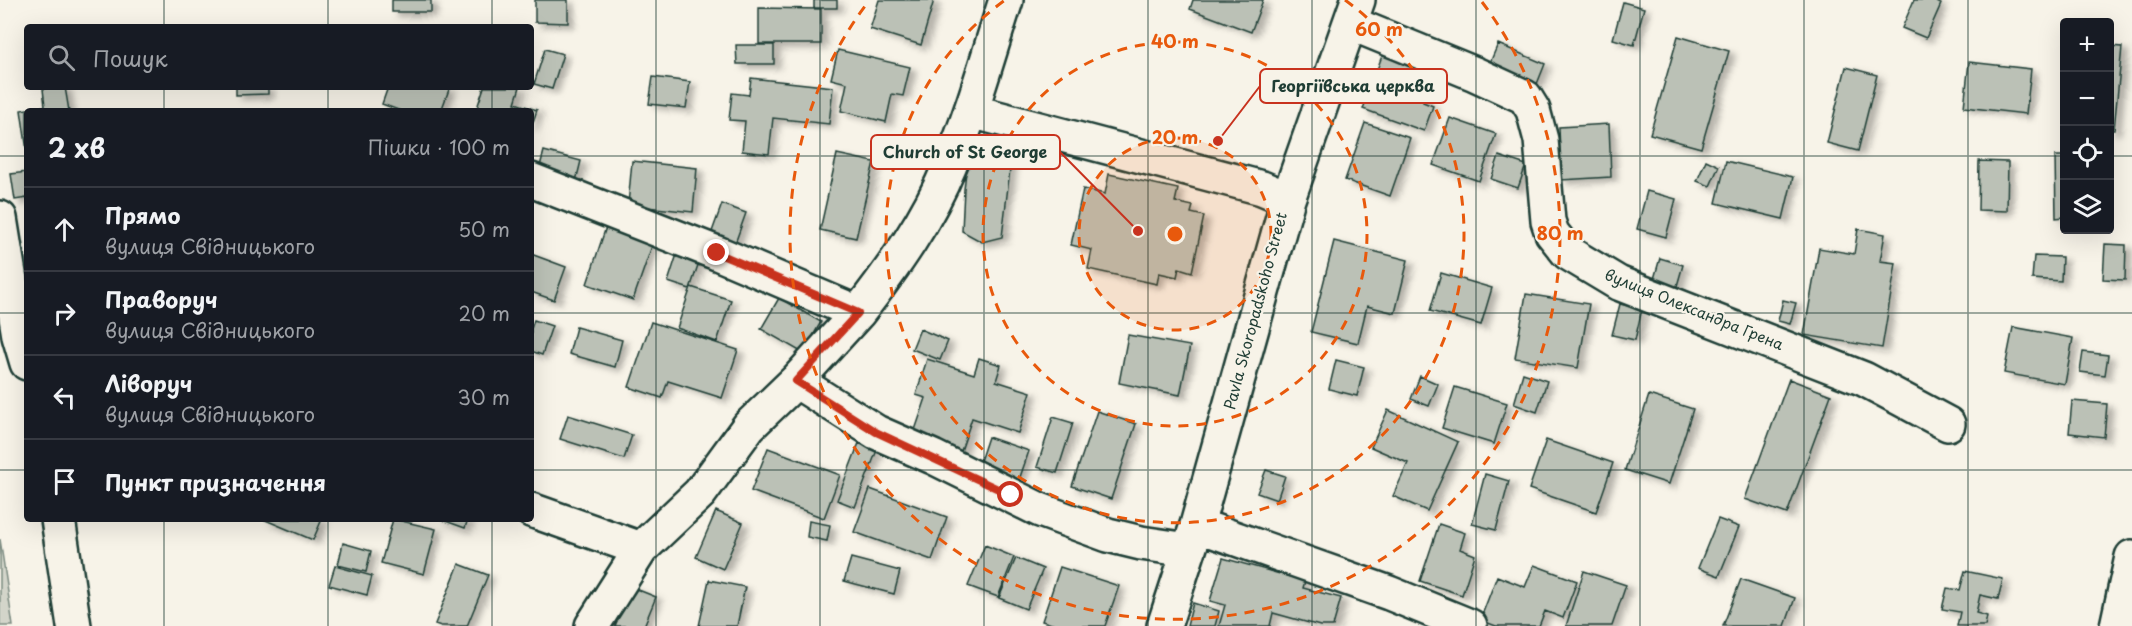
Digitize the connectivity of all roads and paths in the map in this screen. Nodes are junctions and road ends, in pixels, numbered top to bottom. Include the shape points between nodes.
1 (1006, 0) edge
2 (1354, 11) edge
3 (971, 111) junction
4 (534, 181) edge
5 (1288, 199) junction
6 (0, 218) edge
7 (858, 313) junction
8 (24, 353) edge
9 (796, 381) junction
10 (1948, 423) dead end
11 (534, 511) edge
12 (58, 522) edge
13 (1193, 537) junction
14 (641, 549) junction
15 (2132, 557) edge
16 (74, 626) edge
17 (592, 626) edge
18 (1164, 626) edge
19 (1470, 626) edge
20 (2117, 626) edge

1 - 3 street
2 - 5 street, Pavla Skoropadskoho Street
2 - 10 street, вулиця Олександра Грена via 1525,97 1541,140 1548,221 1568,253 1618,283 1864,379
3 - 5 street via 1262,188
3 - 7 street via 950,166 925,215 896,264
4 - 7 street
5 - 13 street, Pavla Skoropadskoho Street
6 - 8 street
7 - 9 street
9 - 13 street via 876,432 1040,510 1141,543
9 - 14 street via 749,426 700,493
11 - 14 street
12 - 16 street
13 - 18 street, Pavla Skoropadskoho Street
13 - 19 street via 1389,593
14 - 17 street
15 - 20 street

